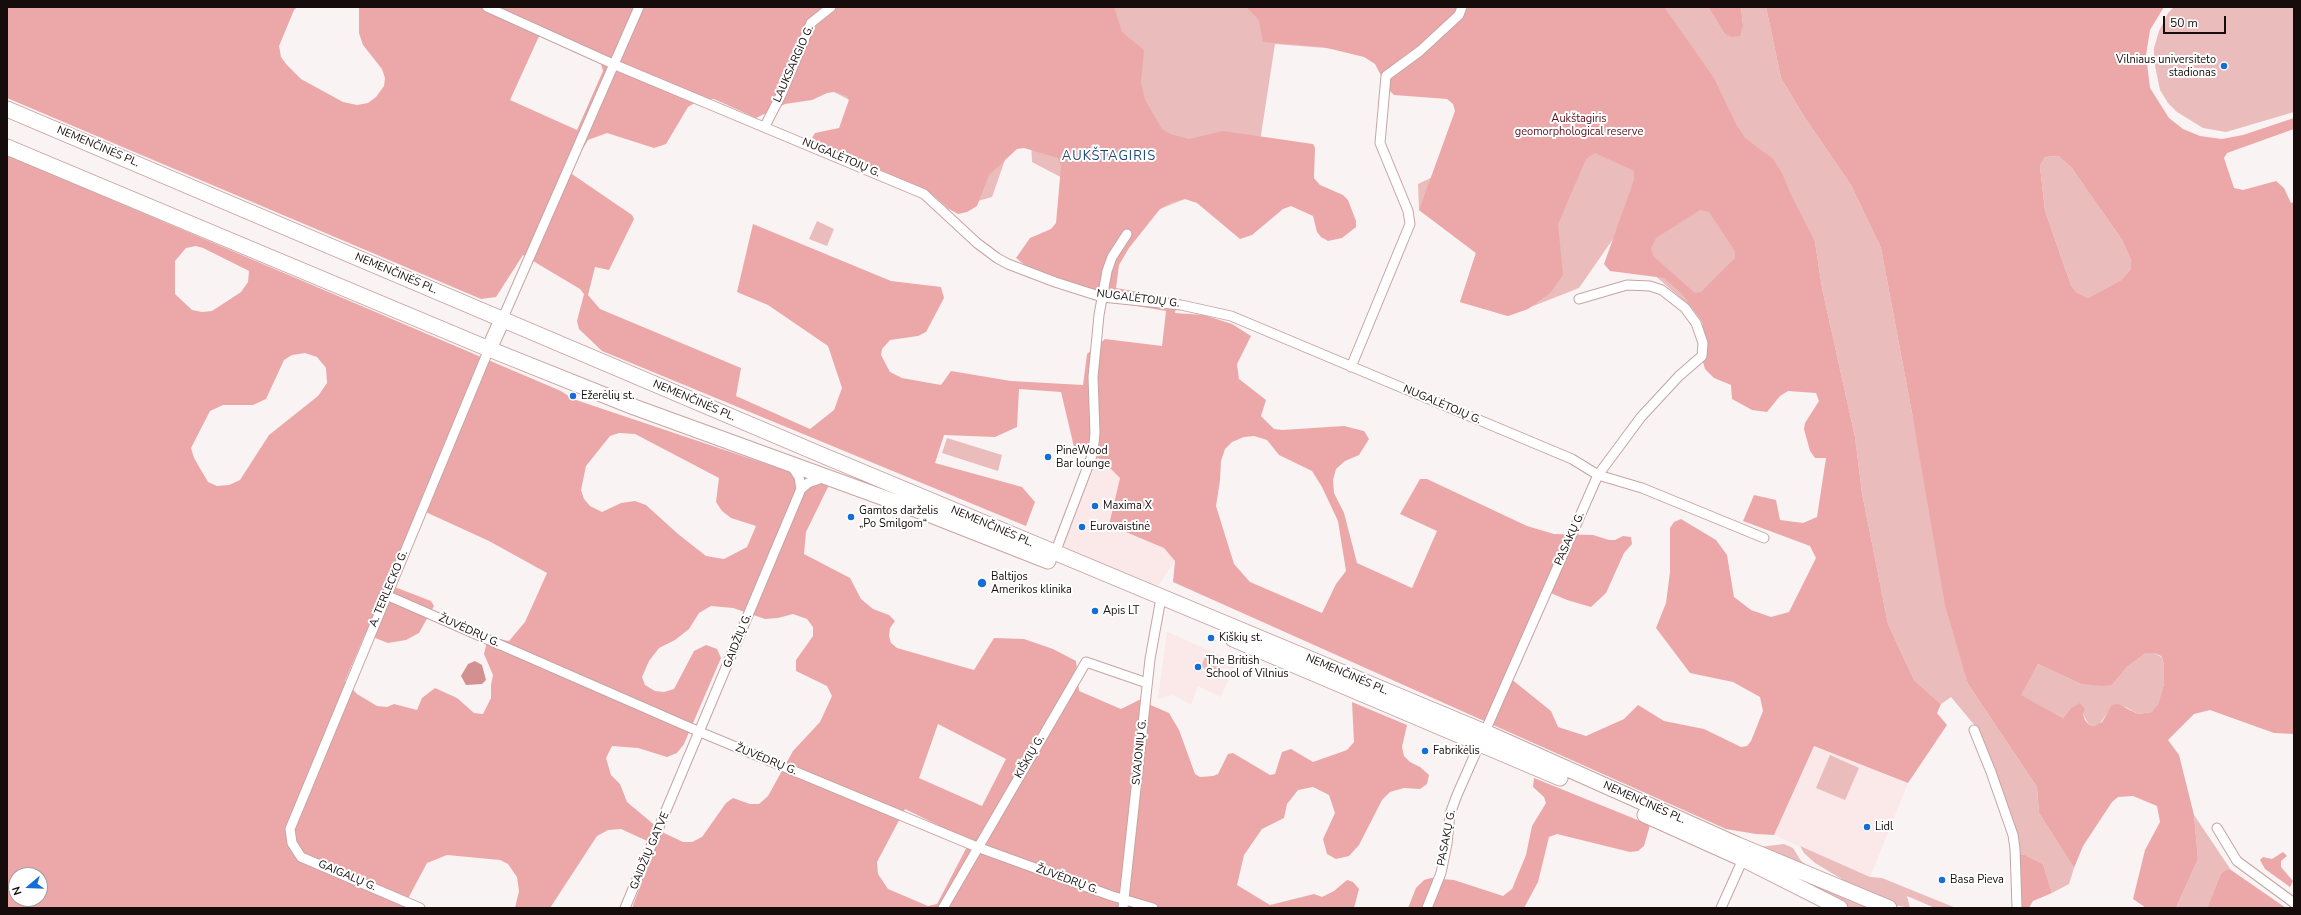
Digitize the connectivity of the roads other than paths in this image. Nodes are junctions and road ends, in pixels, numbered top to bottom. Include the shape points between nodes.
1 (487, 7) edge
2 (640, 7) edge
3 (831, 7) edge
4 (1462, 7) edge
5 (612, 64) junction
6 (7, 109) edge
7 (765, 126) junction
8 (7, 147) edge
9 (1127, 234) dead end
10 (1102, 297) junction
11 (1579, 299) dead end
12 (502, 320) junction
13 (489, 349) junction
14 (1351, 367) junction
15 (791, 464) junction
16 (1598, 475) junction
17 (825, 478) junction
18 (800, 489) junction
19 (1764, 538) dead end
20 (1055, 553) junction
21 (386, 595) junction
22 (1159, 602) junction
23 (1147, 683) junction
24 (1974, 730) dead end
25 (700, 732) junction
26 (1483, 738) junction
27 (675, 794) joint
28 (2217, 828) dead end
29 (290, 829) joint
30 (977, 847) junction
31 (1743, 859) junction
32 (1124, 898) junction
33 (2294, 903) edge
34 (420, 908) edge
35 (625, 908) edge
36 (943, 908) edge
37 (1123, 908) edge
38 (1153, 908) edge
39 (1427, 908) edge
40 (1721, 908) edge
41 (1840, 908) edge
42 (1889, 908) edge
43 (2017, 908) edge

1 - 5 street, NUGALĖTOJŲ G.
2 - 5 street
3 - 7 street, LAUKSARGIO G. via 811,23
4 - 14 street via 1459,15 1426,46 1386,76 1380,143 1408,211 1410,224
5 - 7 street, NUGALĖTOJŲ G.
5 - 12 street
6 - 12 main road, NEMENČINĖS PL.
7 - 10 street, NUGALĖTOJŲ G. via 924,194 997,258 1055,282
8 - 13 main road, NEMENČINĖS PL.
9 - 10 street via 1112,257
10 - 14 street, NUGALĖTOJŲ G. via 1213,310
10 - 20 street via 1093,377 1093,453
11 - 16 street, PASAKŲ G. via 1627,285 1650,286 1662,290 1685,308 1696,323 1703,343 1702,356 1679,376 1641,417
12 - 13 main road
12 - 20 main road, NEMENČINĖS PL.
13 - 15 main road, NEMENČINĖS PL. via 634,407
13 - 21 street, A. TERLECKO G.
14 - 16 street, NUGALĖTOJŲ G. via 1572,459
15 - 17 main road, NEMENČINĖS PL.
15 - 18 street via 799,477
16 - 19 street, NUGALĖTOJŲ G. via 1642,488
16 - 26 street, PASAKŲ G.
17 - 18 street via 808,483
17 - 22 main road, NEMENČINĖS PL.
18 - 25 street, GAIDŽIŲ G.
20 - 22 main road, NEMENČINĖS PL.
21 - 25 street, ŽUVĖDRŲ G.
21 - 29 street, A. TERLECKO G.
22 - 23 street, SVAJONIŲ G.
22 - 26 main road, NEMENČINĖS PL.
23 - 30 street, KIŠKIŲ G. via 1086,662
23 - 32 street, SVAJONIŲ G.
24 - 43 street via 2013,835
25 - 27 street, GAIDŽIŲ G.
25 - 30 street, ŽUVĖDRŲ G.
26 - 31 main road, NEMENČINĖS PL.
26 - 39 street, PASAKŲ G. via 1450,814 1441,873
26 - 42 main road, NEMENČINĖS PL.
27 - 35 street, GAIDŽIŲ GATVE
28 - 33 street via 2237,861
29 - 34 street, GAIGALŲ G. via 292,843 301,857
30 - 32 street, ŽUVĖDRŲ G. via 1112,896
30 - 36 street, KIŠKIŲ G.
31 - 40 street
31 - 41 main road, NEMENČINĖS PL.
32 - 37 street, SVAJONIŲ G.
32 - 38 street, ŽUVĖDRŲ G.

